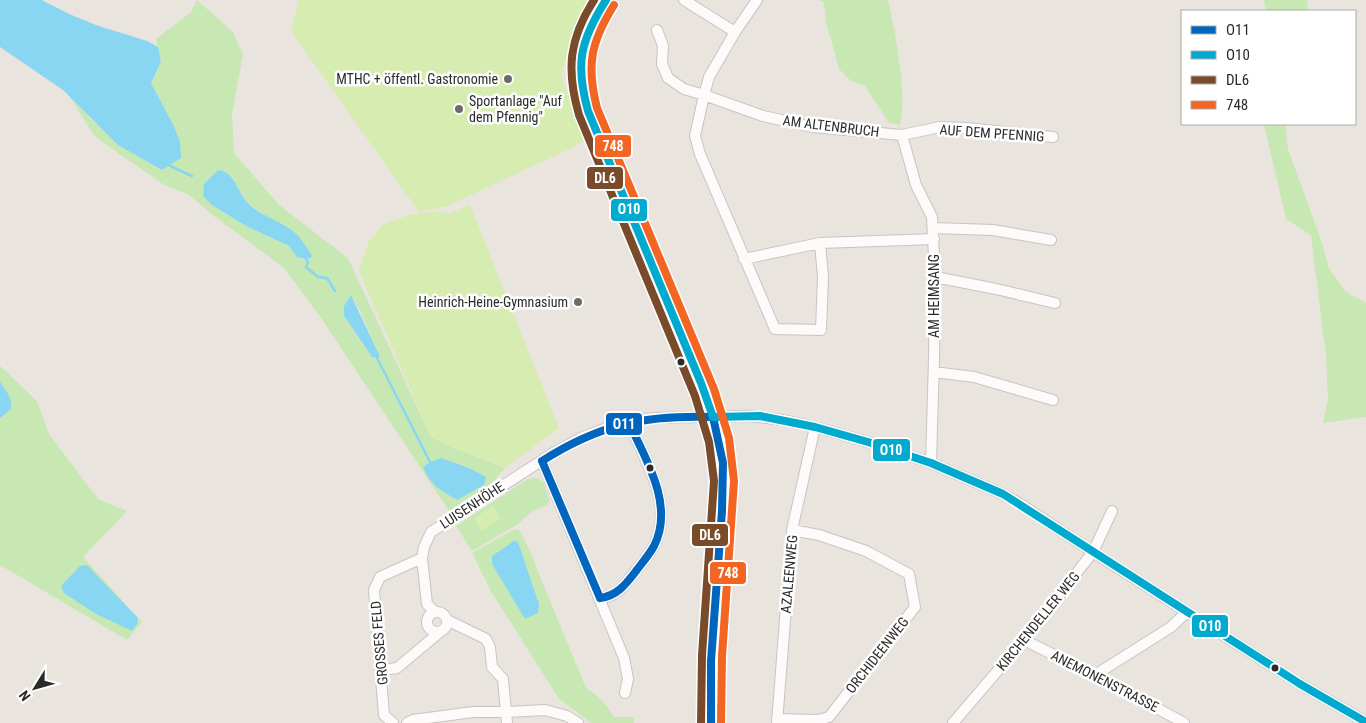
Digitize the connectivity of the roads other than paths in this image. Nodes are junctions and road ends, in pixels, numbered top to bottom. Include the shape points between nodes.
1 (606, 0) edge
2 (684, 0) edge
3 (757, 0) edge
4 (657, 30) dead end
5 (735, 32) junction
6 (704, 95) junction
7 (902, 135) junction
8 (1052, 137) dead end
9 (933, 228) junction
10 (934, 239) junction
11 (1050, 240) dead end
12 (820, 243) junction
13 (744, 259) junction
14 (935, 277) junction
15 (1055, 304) dead end
16 (934, 372) junction
17 (1052, 400) dead end
18 (713, 417) junction
19 (628, 421) junction
20 (815, 426) junction
21 (542, 461) junction
22 (931, 463) junction
23 (1112, 511) dead end
24 (792, 530) junction
25 (1093, 552) junction
26 (422, 558) junction
27 (600, 598) junction
28 (435, 612) junction
29 (1187, 612) junction
30 (447, 620) junction
31 (440, 632) junction
32 (1024, 640) junction
33 (382, 670) junction
34 (1095, 675) junction
35 (625, 693) dead end
36 (506, 712) junction
37 (777, 721) edge
38 (1366, 722) edge
39 (393, 723) edge
40 (407, 723) edge
41 (507, 723) edge
42 (578, 723) edge
43 (711, 723) edge
44 (953, 723) edge
45 (1184, 723) edge

1 - 18 main road via 596,14 582,50 582,90
2 - 5 street
3 - 5 street
4 - 6 street, AM ALTENBRUCH via 663,46 662,64 668,78 684,90
5 - 6 street via 709,77
6 - 7 street, AM ALTENBRUCH via 763,116 813,127
6 - 13 street via 695,136
7 - 8 street, AUF DEM PFENNIG via 940,128 966,128
7 - 9 street, AM HEIMSANG via 916,185 932,217
9 - 10 street, AM HEIMSANG
9 - 11 street via 993,230
10 - 12 street
10 - 14 street, AM HEIMSANG
12 - 13 street
12 - 13 street via 823,277 821,330 775,329
14 - 15 street
14 - 16 street, AM HEIMSANG
16 - 17 street via 974,377
16 - 22 street, AM HEIMSANG
18 - 19 street, LUISENHÖHE
18 - 20 street, LUISENHÖHE via 760,416
18 - 43 main road via 723,463 723,482 711,661
19 - 21 street, LUISENHÖHE via 583,437
19 - 27 street via 657,489 661,519 655,543 637,570 616,594
20 - 22 street, LUISENHÖHE
20 - 24 street, AZALEENWEG
21 - 26 street, LUISENHÖHE via 431,532
21 - 27 street
22 - 25 street, LUISENHÖHE via 1003,494
23 - 25 street, KIRCHENDELLER WEG
24 - 37 street, AZALEENWEG
24 - 37 street, ORCHIDEENWEG via 819,535 866,551 909,574 915,607 829,717
25 - 29 street, LUISENHÖHE
25 - 32 street, KIRCHENDELLER WEG
26 - 28 street, LUISENHÖHE via 427,604
26 - 33 street, GROSSES FELD via 380,577 374,590
27 - 35 street via 624,658 628,679
28 - 30 street via 443,614
28 - 31 street, LUISENHÖHE via 429,616 428,624 432,630
29 - 34 street via 1171,627
29 - 38 street, LUISENHÖHE
30 - 31 street via 446,627
30 - 36 street via 486,639 492,668 503,679
31 - 33 street via 396,668
32 - 34 street, ANEMONENSTRASSE
32 - 44 street, KIRCHENDELLER WEG
33 - 39 street, GROSSES FELD via 384,715
34 - 45 street, ANEMONENSTRASSE
36 - 40 street via 473,712
36 - 41 street
36 - 42 street via 545,710

